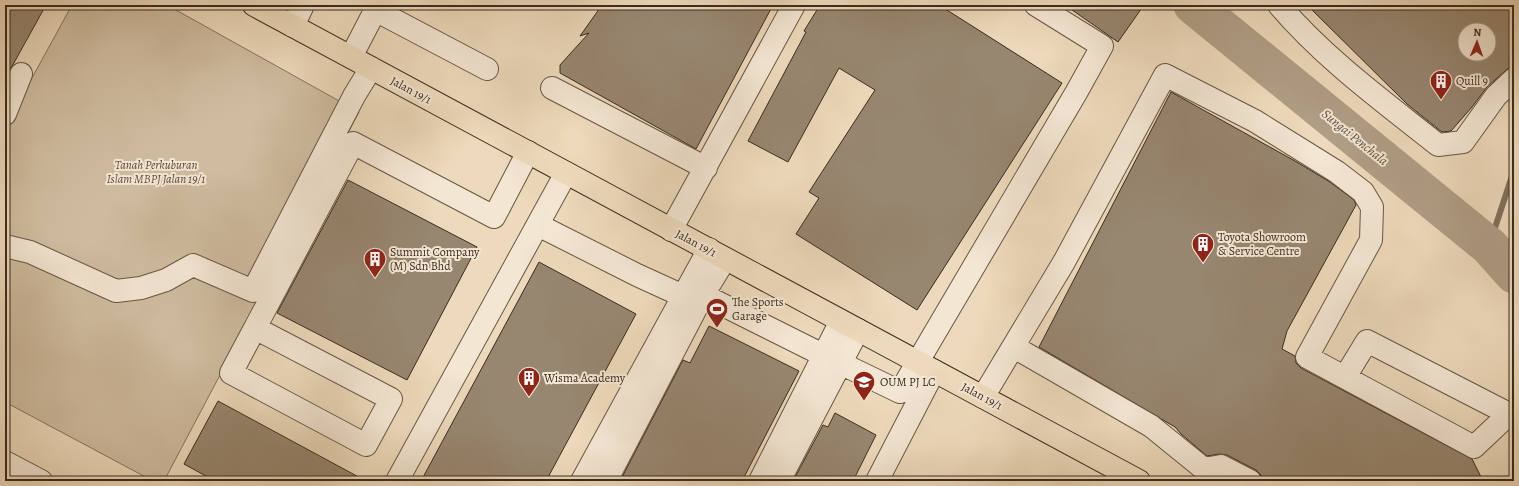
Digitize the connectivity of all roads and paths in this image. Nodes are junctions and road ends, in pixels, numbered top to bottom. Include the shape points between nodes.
1 (254, 5) edge
2 (304, 5) edge
3 (794, 5) edge
4 (1036, 5) edge
5 (1279, 5) edge
6 (376, 8) edge
7 (293, 26) junction
8 (351, 58) junction
9 (371, 68) junction
10 (487, 69) dead end
11 (21, 74) dead end
12 (1514, 79) edge
13 (552, 88) dead end
14 (5, 114) edge
15 (528, 152) junction
16 (706, 168) junction
17 (566, 173) junction
18 (538, 225) junction
19 (671, 230) junction
20 (5, 246) edge
21 (717, 254) junction
22 (693, 296) junction
23 (850, 326) junction
24 (255, 328) junction
25 (1014, 347) junction
26 (831, 359) junction
27 (926, 366) junction
28 (1345, 377) junction
29 (983, 397) junction
30 (1511, 413) edge
31 (5, 462) edge
32 (1202, 475) edge
33 (39, 481) edge
34 (397, 481) edge
35 (582, 481) edge
36 (606, 481) edge
37 (760, 481) edge
38 (779, 481) edge
39 (877, 481) edge
40 (1139, 481) edge
41 (1250, 481) edge

1 - 7 main road, Jalan 19/1
2 - 7 lane
3 - 16 lane
4 - 27 lane via 1102,46
5 - 12 lane via 1301,30 1438,145 1463,142 1496,96
6 - 8 lane
6 - 10 lane
7 - 8 main road, Jalan 19/1
8 - 9 main road, Jalan 19/1
9 - 15 main road, Jalan 19/1
9 - 20 lane via 253,291 193,265 160,282 141,288 116,290 30,252
11 - 14 lane
13 - 16 lane
15 - 17 main road, Jalan 19/1
15 - 24 lane via 494,216 353,143
16 - 19 lane
17 - 18 lane
17 - 19 main road, Jalan 19/1
18 - 22 lane via 637,275
18 - 34 lane
19 - 21 main road, Jalan 19/1
21 - 22 lane
21 - 23 main road, Jalan 19/1
22 - 26 lane
22 - 35 lane
22 - 36 lane
23 - 26 lane
23 - 27 main road, Jalan 19/1
24 - 24 lane via 231,373 366,445 391,399
25 - 28 lane via 1064,262 1166,76 1255,121 1337,172 1363,192 1372,207 1371,240 1307,357
25 - 29 lane
25 - 32 lane via 1151,426
26 - 27 lane via 900,392
26 - 37 lane
26 - 38 lane
27 - 29 main road, Jalan 19/1
27 - 39 lane
28 - 30 lane via 1474,447
28 - 30 lane via 1367,341
29 - 40 main road, Jalan 19/1
31 - 33 lane
32 - 41 lane via 1221,466

